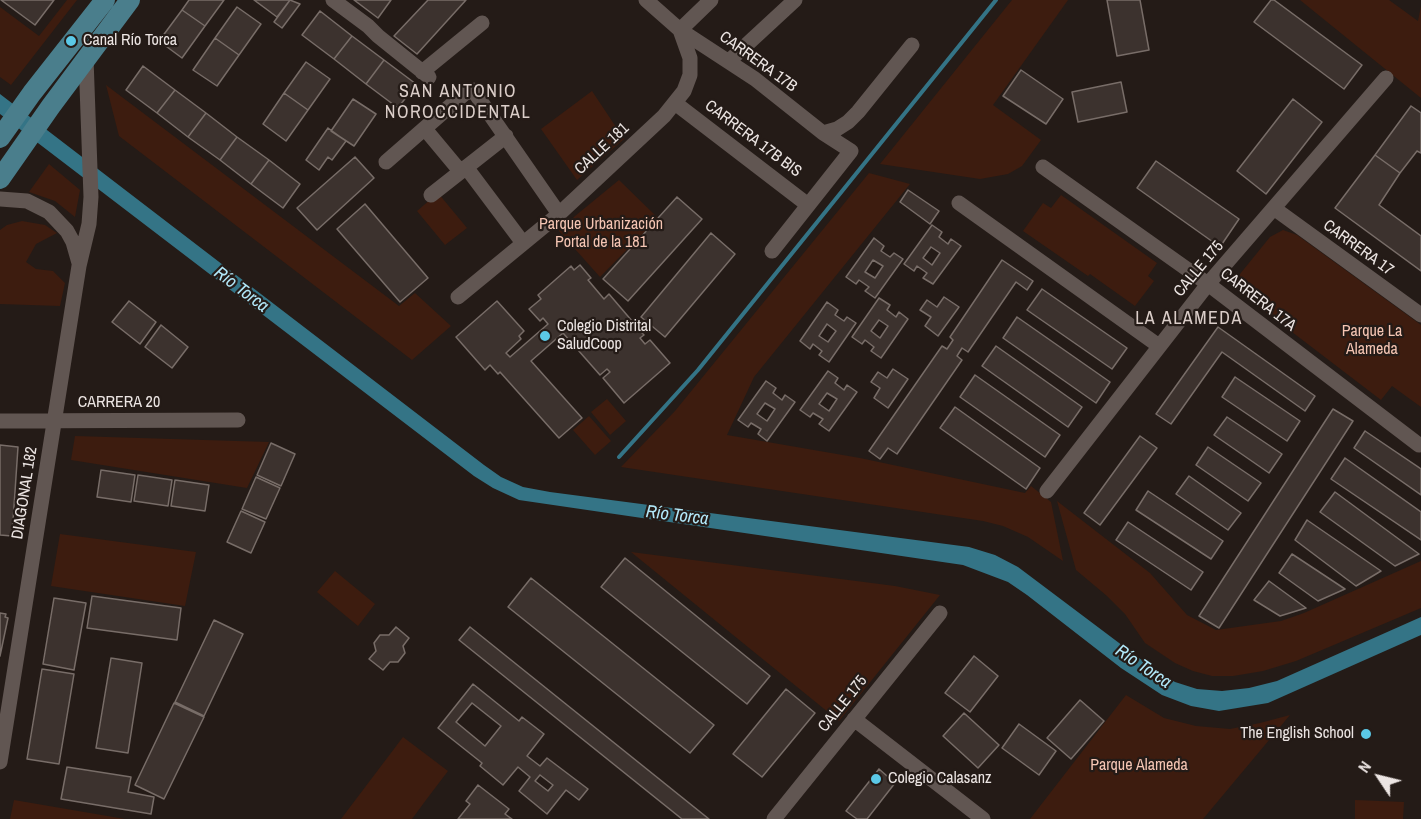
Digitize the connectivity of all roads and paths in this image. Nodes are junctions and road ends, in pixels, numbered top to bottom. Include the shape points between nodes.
1 (105, 0) edge
2 (130, 0) edge
3 (333, 0) edge
4 (646, 0) edge
5 (711, 0) edge
6 (795, 0) edge
7 (482, 22) dead end
8 (680, 30) junction
9 (912, 45) dead end
10 (86, 58) junction
11 (729, 61) junction
12 (1386, 78) dead end
13 (675, 103) junction
14 (425, 129) junction
15 (823, 132) junction
16 (1, 136) edge
17 (506, 136) junction
18 (386, 162) dead end
19 (1043, 167) dead end
20 (463, 169) junction
21 (0, 179) edge
22 (431, 195) dead end
23 (0, 199) edge
24 (959, 203) dead end
25 (808, 205) junction
26 (1275, 209) junction
27 (560, 214) junction
28 (523, 243) junction
29 (772, 251) dead end
30 (79, 266) junction
31 (1208, 284) junction
32 (458, 297) dead end
33 (1421, 315) edge
34 (1159, 346) junction
35 (238, 420) dead end
36 (0, 421) edge
37 (55, 421) junction
38 (1419, 445) dead end
39 (1047, 490) dead end
40 (940, 613) dead end
41 (854, 719) junction
42 (0, 762) edge
43 (774, 819) edge
44 (983, 819) edge

1 - 16 main road
2 - 10 main road
3 - 7 street via 425,75
4 - 8 street, CARRERA 17B
5 - 8 street
6 - 11 street
8 - 11 street, CARRERA 17B
8 - 13 street, CALLE 181 via 690,58 690,75
9 - 15 street via 858,112 837,129
10 - 21 main road
10 - 30 street, DIAGONAL 182 via 91,197
11 - 15 street, CARRERA 17B
12 - 26 street, CALLE 175
13 - 25 street, CARRERA 17B BIS
13 - 27 street, CALLE 181
14 - 17 street via 473,90
14 - 18 street
14 - 20 street
15 - 25 street, CARRERA 17B via 851,151
17 - 20 street
17 - 27 street
19 - 31 street, CARRERA 17A
20 - 22 street
20 - 28 street
23 - 30 street, DIAGONAL 182 via 27,201 54,217 73,242
24 - 34 street
25 - 29 street
26 - 31 street, CALLE 175
26 - 33 street, CARRERA 17
27 - 28 street, CALLE 181
28 - 32 street, CALLE 181
30 - 37 street, DIAGONAL 182
31 - 34 street, CALLE 175
31 - 38 street, CARRERA 17A
34 - 39 street, CALLE 175
35 - 37 street, CARRERA 20
36 - 37 street, CARRERA 20
37 - 42 street, DIAGONAL 182
40 - 41 street, CALLE 175
41 - 43 street, CALLE 175
41 - 44 street

